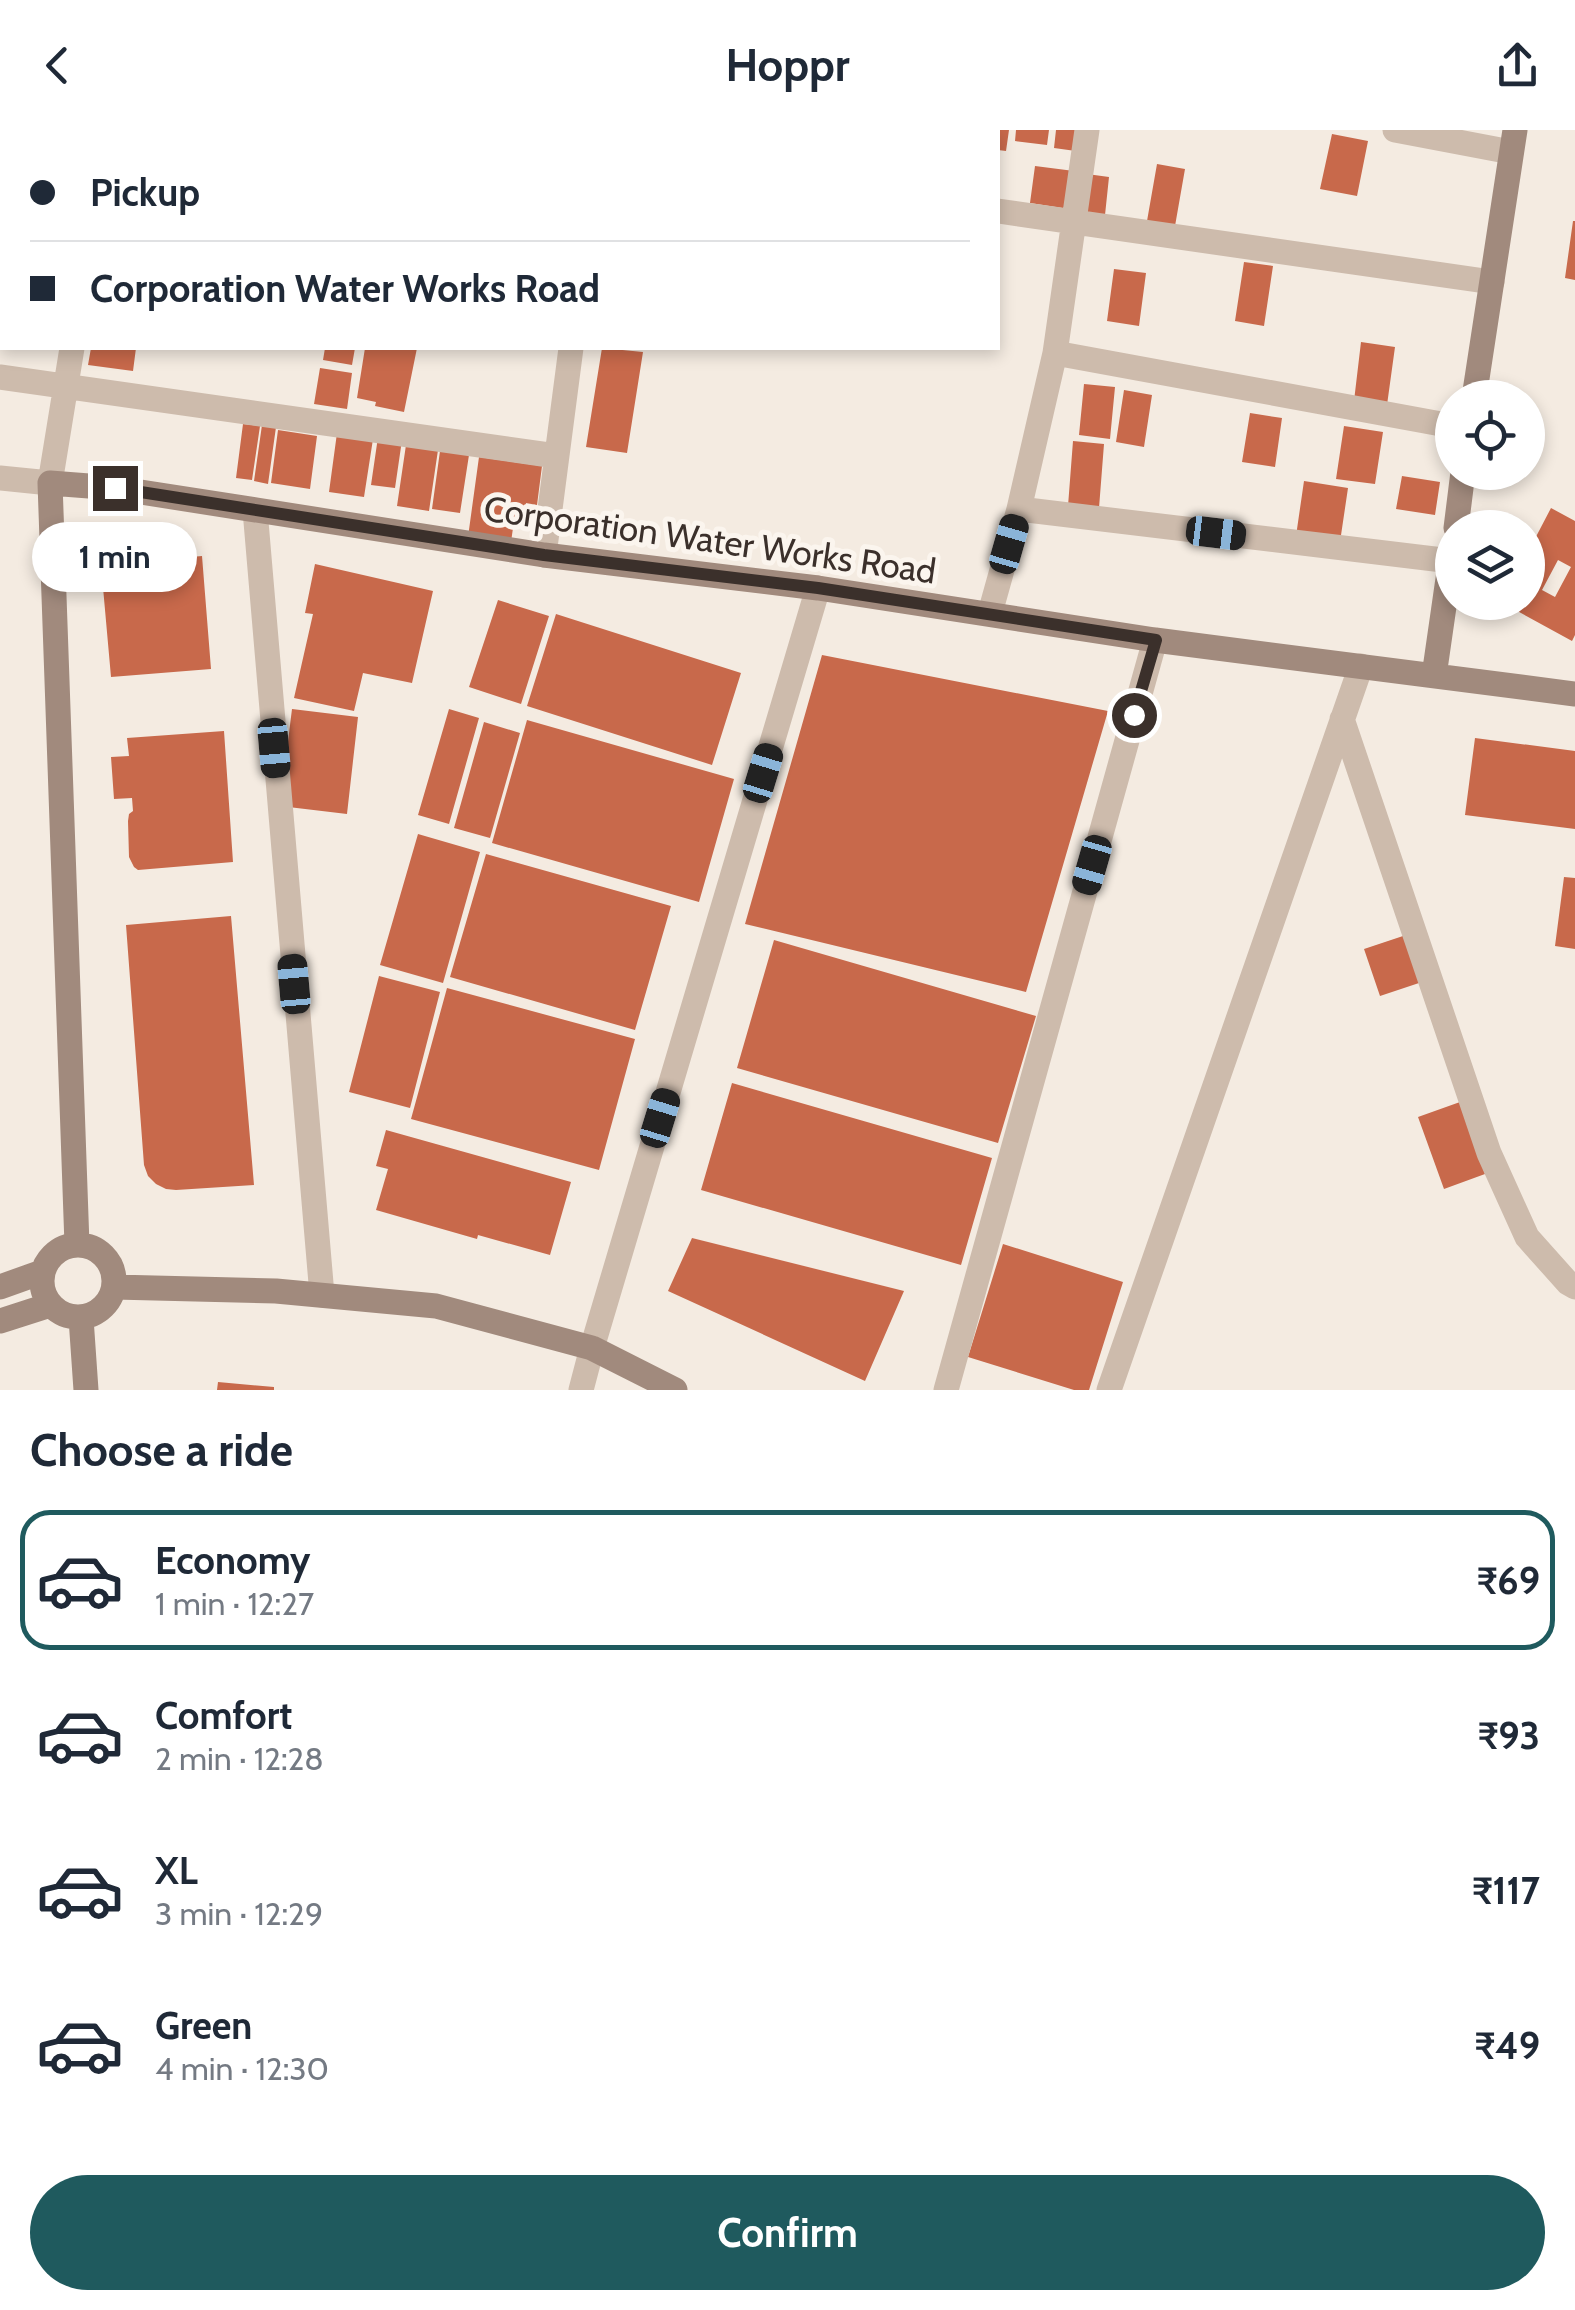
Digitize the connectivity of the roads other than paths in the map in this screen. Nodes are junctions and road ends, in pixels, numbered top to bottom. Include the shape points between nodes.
1 (1087, 130) edge
2 (1395, 130) edge
3 (1513, 141) edge
4 (1000, 211) edge
5 (1075, 223) junction
6 (1492, 282) junction
7 (72, 350) edge
8 (570, 350) edge
9 (1054, 353) junction
10 (0, 376) edge
11 (1477, 380) edge
12 (66, 387) junction
13 (1435, 423) edge
14 (556, 456) junction
15 (0, 478) edge
16 (50, 483) junction
17 (1019, 508) junction
18 (255, 510) junction
19 (544, 555) junction
20 (1435, 560) edge
21 (818, 588) junction
22 (990, 614) junction
23 (1442, 620) edge
24 (1156, 640) junction
25 (1361, 666) junction
26 (1434, 676) junction
27 (1575, 694) edge
28 (1342, 719) junction
29 (77, 1245) junction
30 (42, 1272) junction
31 (0, 1286) edge
32 (114, 1287) junction
33 (1575, 1287) edge
34 (322, 1295) junction
35 (50, 1305) junction
36 (81, 1318) junction
37 (0, 1321) edge
38 (592, 1348) junction
39 (86, 1390) edge
40 (581, 1390) edge
41 (675, 1390) edge
42 (946, 1390) edge
43 (1109, 1390) edge

1 - 5 street
2 - 3 street
3 - 6 street
4 - 5 street
5 - 6 street
5 - 9 street
6 - 11 street
7 - 12 street
8 - 14 street
9 - 13 street
9 - 17 street
10 - 12 street
12 - 14 street
12 - 16 street
14 - 19 street
15 - 16 street
16 - 18 street, Corporation Water Works Road
16 - 29 street
17 - 20 street
17 - 22 street
18 - 19 street, Corporation Water Works Road
18 - 34 street
19 - 21 street, Corporation Water Works Road
21 - 22 street, Corporation Water Works Road
21 - 38 street
22 - 24 street, Corporation Water Works Road
23 - 26 street
24 - 25 street, Corporation Water Works Road
24 - 42 street
25 - 26 street, Corporation Water Works Road
25 - 28 street
26 - 27 street, Corporation Water Works Road
28 - 33 street via 1488,1153 1527,1237
28 - 43 street
29 - 30 street via 55,1253
29 - 32 street via 105,1257
30 - 31 street
30 - 35 street
32 - 34 street
32 - 36 street via 103,1308
34 - 38 street via 436,1306
35 - 36 street
35 - 37 street
36 - 39 street
38 - 40 street
38 - 41 street

